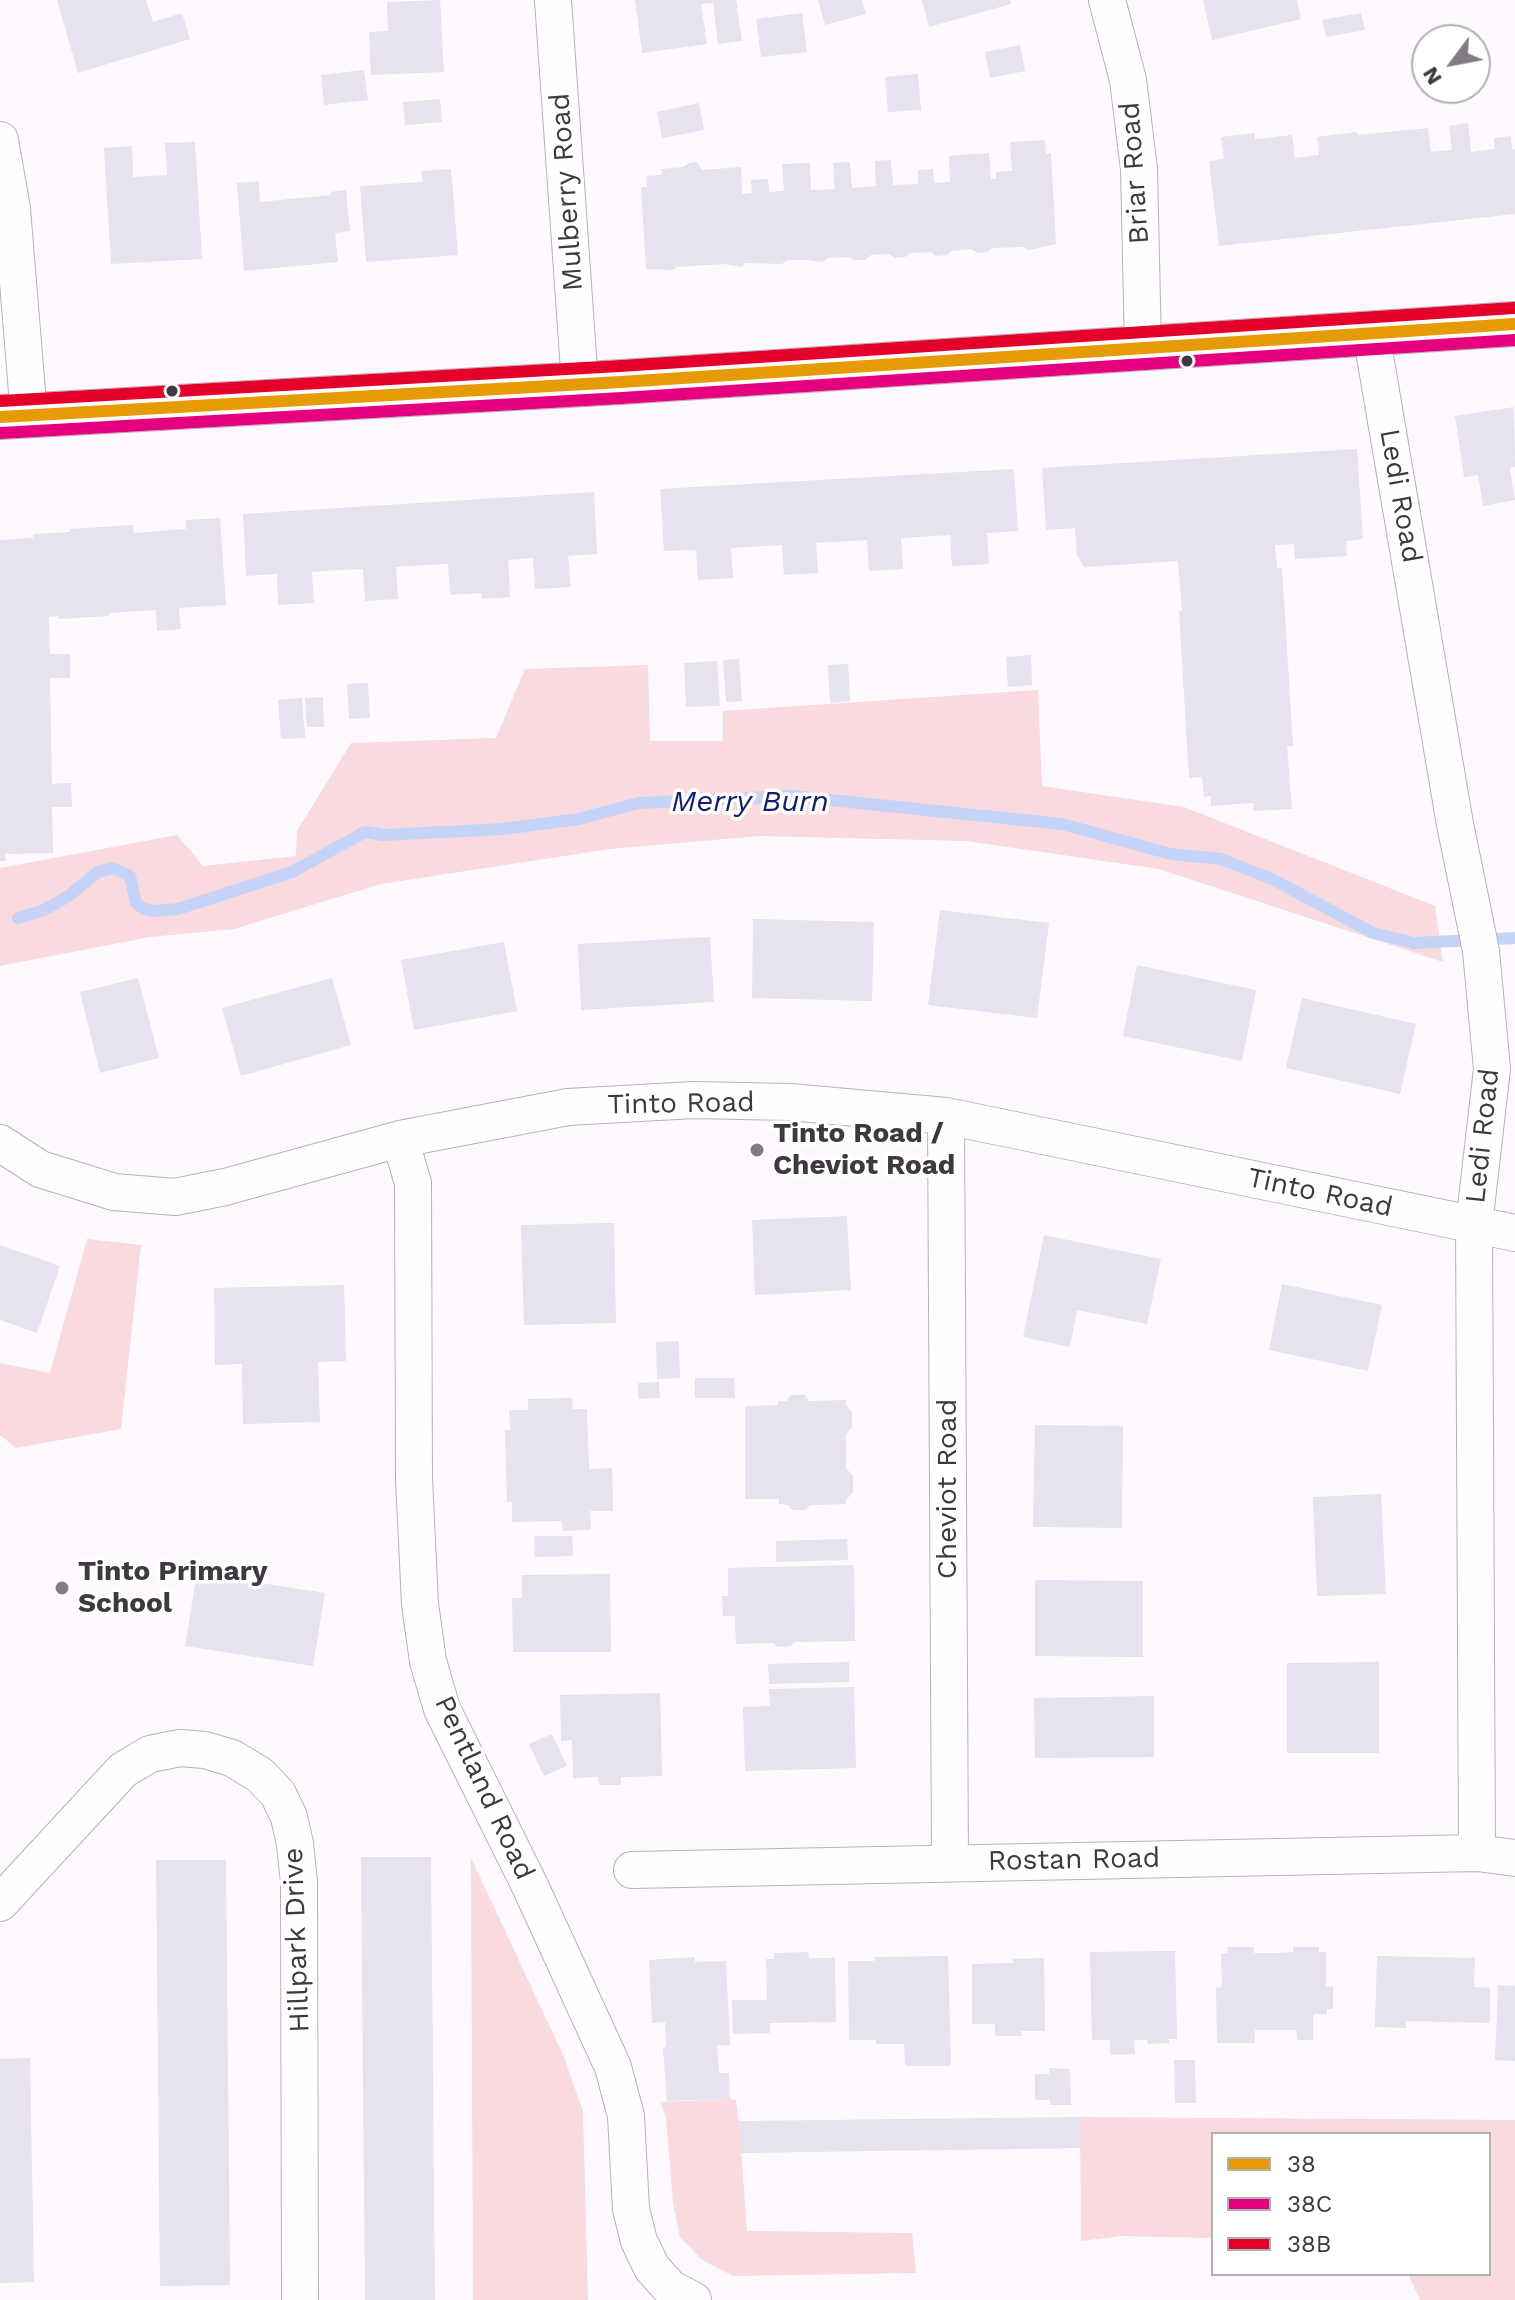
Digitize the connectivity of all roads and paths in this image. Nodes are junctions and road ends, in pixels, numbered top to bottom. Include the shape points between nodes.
1 (553, 0) edge
2 (1107, 0) edge
3 (0, 140) edge
4 (1515, 324) edge
5 (1371, 333) junction
6 (1143, 348) junction
7 (580, 384) junction
8 (14, 416) edge
9 (946, 1116) junction
10 (400, 1139) junction
11 (0, 1143) edge
12 (1474, 1225) junction
13 (1515, 1233) edge
14 (1477, 1853) junction
15 (1515, 1858) edge
16 (950, 1862) junction
17 (632, 1870) dead end
18 (0, 1903) edge
19 (300, 2300) edge
20 (693, 2300) edge

1 - 7 street, Mulberry Road
2 - 6 street, Briar Road via 1128,80 1139,169
3 - 8 street via 12,209
4 - 5 main road
5 - 6 main road
5 - 12 street, Ledi Road via 1477,936 1492,1069
6 - 7 main road
7 - 8 main road
9 - 10 street, Tinto Road via 790,1102 694,1100 568,1107
9 - 12 street, Tinto Road
9 - 16 street, Cheviot Road
10 - 11 street, Tinto Road via 175,1197 114,1192 40,1169
10 - 20 street, Pentland Road via 413,1183 414,1479 428,1661 442,1709 613,2067 626,2116 631,2209 639,2241 652,2268 670,2288
12 - 13 street, Tinto Road
12 - 14 street, Ledi Road
14 - 15 street, Rostan Road
14 - 16 street, Rostan Road
16 - 17 street, Rostan Road
18 - 19 street, Hillpark Drive via 123,1770 150,1754 180,1748 232,1758 278,1794 289,1817 299,1882

